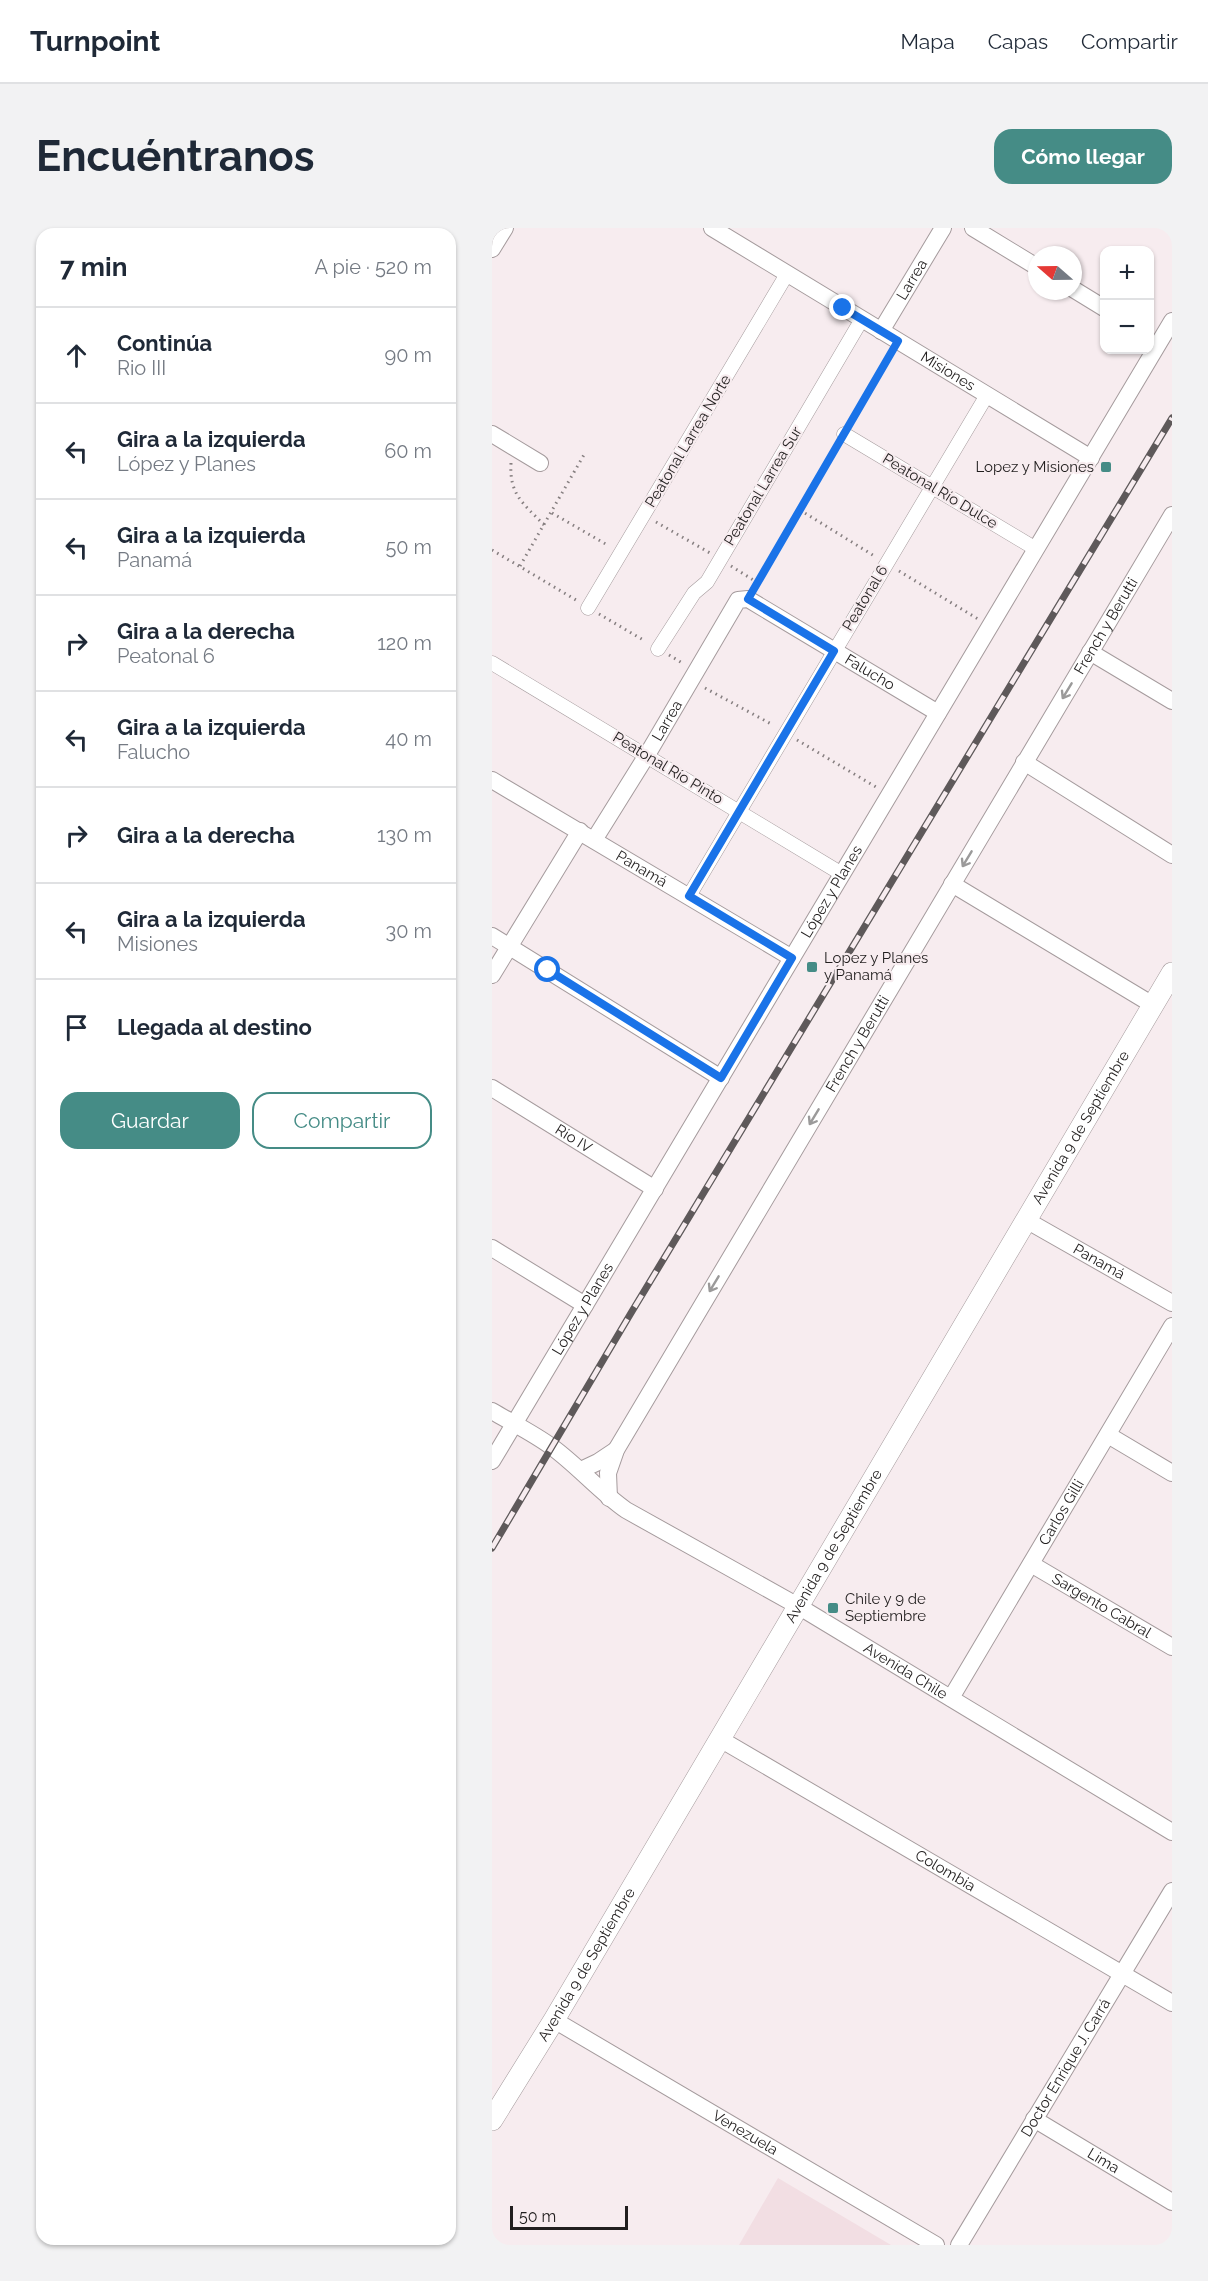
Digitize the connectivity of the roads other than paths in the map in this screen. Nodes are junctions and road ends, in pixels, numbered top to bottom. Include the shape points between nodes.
1 (505, 228) edge
2 (712, 228) edge
3 (943, 228) edge
4 (973, 228) edge
5 (492, 249) edge
6 (1028, 262) edge
7 (787, 274) junction
8 (1082, 295) edge
9 (1100, 306) edge
10 (862, 319) junction
11 (1172, 321) edge
12 (881, 331) junction
13 (1155, 338) edge
14 (987, 395) junction
15 (492, 434) edge
16 (844, 434) road end
17 (1091, 458) junction
18 (540, 463) dead end
19 (932, 486) junction
20 (1172, 515) edge
21 (1167, 535) edge
22 (1036, 549) junction
23 (743, 599) joint
24 (588, 608) dead end
25 (658, 649) dead end
26 (834, 651) junction
27 (1090, 652) junction
28 (492, 663) edge
29 (1172, 701) edge
30 (938, 713) junction
31 (647, 755) junction
32 (1024, 762) junction
33 (492, 780) edge
34 (739, 811) junction
35 (587, 836) junction
36 (1172, 855) edge
37 (843, 874) junction
38 (952, 884) junction
39 (689, 896) junction
40 (492, 936) edge
41 (509, 946) junction
42 (792, 958) junction
43 (1172, 972) edge
44 (492, 975) edge
45 (1153, 1005) junction
46 (721, 1078) junction
47 (492, 1088) edge
48 (655, 1189) junction
49 (1026, 1220) junction
50 (492, 1248) edge
51 (1172, 1303) edge
52 (585, 1305) junction
53 (1172, 1326) edge
54 (492, 1411) edge
55 (515, 1425) junction
56 (1108, 1435) junction
57 (616, 1450) junction
58 (492, 1461) edge
59 (581, 1470) junction
60 (1172, 1473) edge
61 (609, 1498) junction
62 (1031, 1564) junction
63 (798, 1606) junction
64 (1172, 1647) edge
65 (951, 1698) junction
66 (720, 1739) junction
67 (1172, 1832) edge
68 (1172, 1891) edge
69 (1122, 1974) junction
70 (1172, 2003) edge
71 (554, 2020) junction
72 (496, 2113) edge
73 (1034, 2120) junction
74 (492, 2131) edge
75 (1172, 2202) edge
76 (936, 2245) edge
77 (958, 2245) edge

1 - 5 street
2 - 7 street, Misiones
3 - 12 street, Larrea
4 - 6 street
7 - 10 street, Misiones
7 - 24 street, Peatonal Larrea Norte
8 - 9 street
10 - 12 street, Misiones
10 - 25 street, Peatonal Larrea Sur via 707,582 694,593
11 - 13 street, López y Planes
12 - 14 street, Misiones
13 - 17 street, López y Planes
14 - 17 street, Misiones
14 - 19 street, Peatonal 6
15 - 18 street
16 - 19 street, Peatonal Río Dulce
17 - 22 street, López y Planes
19 - 22 street, Peatonal Río Dulce
19 - 26 street, Peatonal 6
20 - 21 street, French y Berutti
21 - 27 street, French y Berutti
22 - 30 street, López y Planes
23 - 26 street, Falucho
23 - 31 street, Larrea
26 - 30 street, Falucho
26 - 34 street, Peatonal 6
27 - 29 street
27 -> 32 street, French y Berutti
28 - 31 street, Peatonal Río Pinto
30 - 37 street, López y Planes
31 - 34 street, Peatonal Río Pinto
31 - 35 street, Larrea
32 - 36 street
32 -> 38 street, French y Berutti
33 - 35 street, Panamá
34 - 37 street, Peatonal Río Pinto
34 - 39 street, Peatonal 6
35 - 39 street, Panamá
35 - 41 street, Larrea
37 - 42 street, López y Planes
38 - 45 street
38 -> 57 street, French y Berutti
39 - 42 street, Panamá
40 - 41 street
41 - 44 street, Larrea
41 - 46 street
42 - 46 street, López y Planes
43 - 45 street, Avenida 9 de Septiembre
45 - 49 street, Avenida 9 de Septiembre
46 - 48 street, López y Planes
47 - 48 street, Rio IV
48 - 52 street, López y Planes
49 - 51 street, Panamá
49 - 63 street, Avenida 9 de Septiembre
50 - 52 street
52 - 55 street, López y Planes
53 - 56 street, Carlos Gilli
54 - 55 street, Avenida Chile
55 - 58 street, López y Planes
55 - 59 street, Avenida Chile
56 - 60 street
56 - 62 street, Carlos Gilli
57 - 59 street, French y Berutti
57 - 61 street, French y Berutti via 608,1473
59 - 61 street, Avenida Chile
61 - 63 street, Avenida Chile
62 - 64 street, Sargento Cabral
62 - 65 street, Carlos Gilli
63 - 65 street, Avenida Chile
63 - 66 street, Avenida 9 de Septiembre
65 - 67 street, Avenida Chile
66 - 69 street, Colombia
66 - 71 street, Avenida 9 de Septiembre
68 - 69 street, Doctor Enrique J. Carrá
69 - 70 street, Colombia
69 - 73 street, Doctor Enrique J. Carrá
71 - 72 street, Avenida 9 de Septiembre
71 - 76 street, Venezuela
72 - 74 street, Avenida 9 de Septiembre
73 - 75 street, Lima
73 - 77 street, Doctor Enrique J. Carrá

